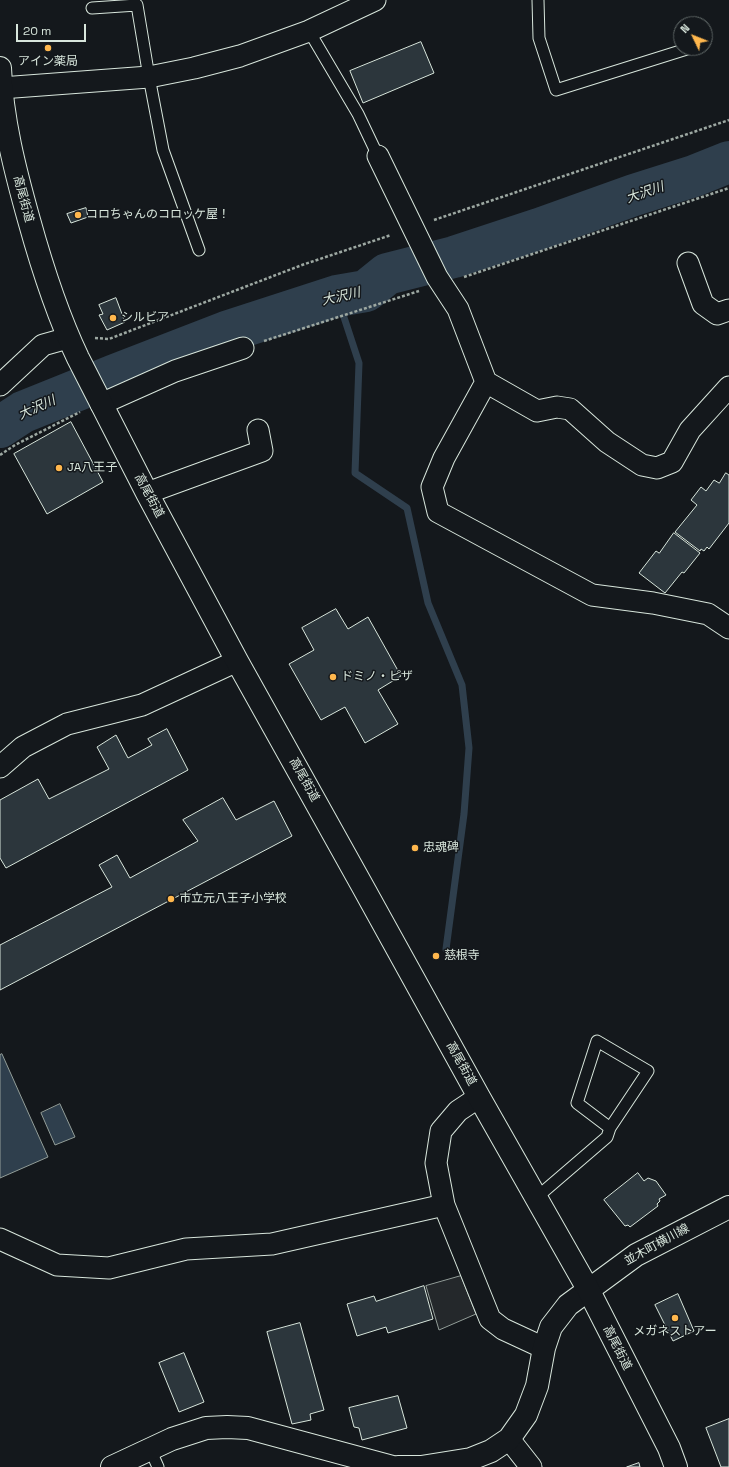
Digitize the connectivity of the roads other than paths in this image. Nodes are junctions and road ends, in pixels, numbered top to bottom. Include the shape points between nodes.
1 (375, 0) edge
2 (538, 0) edge
3 (92, 8) dead end
4 (309, 31) junction
5 (673, 53) edge
6 (149, 77) junction
7 (0, 81) edge
8 (378, 156) joint
9 (199, 250) dead end
10 (688, 263) dead end
11 (729, 310) edge
12 (68, 338) junction
13 (243, 348) road end
14 (486, 382) junction
15 (0, 385) edge
16 (729, 387) edge
17 (98, 399) junction
18 (258, 430) dead end
19 (147, 493) junction
20 (729, 628) edge
21 (237, 661) junction
22 (0, 767) edge
23 (479, 1097) junction
24 (610, 1128) junction
25 (536, 1198) junction
26 (444, 1205) junction
27 (729, 1207) edge
28 (0, 1239) edge
29 (588, 1289) junction
30 (544, 1348) junction
31 (509, 1439) junction
32 (154, 1458) edge
33 (470, 1463) edge
34 (112, 1467) edge
35 (393, 1467) edge
36 (398, 1467) edge
37 (531, 1467) edge
38 (676, 1467) edge

1 - 4 street
2 - 5 lane via 539,38 556,90
3 - 6 lane via 137,5
4 - 6 street via 240,56
4 - 8 lane via 358,114
6 - 7 street
6 - 9 lane via 163,150
7 - 12 main road, 高尾街道 via 17,175 44,271
8 - 14 street via 415,234 458,309
10 - 11 street via 703,304 717,314
12 - 15 street via 43,345
12 - 17 main road, 高尾街道
13 - 17 street
14 - 16 street via 537,412 557,407 570,409 606,442 642,466 657,468 672,462 690,430
14 - 20 street via 444,458 432,487 438,512 592,595 708,614
17 - 19 main road, 高尾街道
18 - 19 street via 262,451
19 - 21 main road, 高尾街道
21 - 22 street via 142,705 66,724 23,747
21 - 23 main road, 高尾街道
23 - 25 main road, 高尾街道
23 - 26 street via 458,1111 440,1131 436,1163
24 - 24 lane via 577,1103 597,1041 648,1071
24 - 25 lane via 606,1137
25 - 29 main road, 高尾街道
26 - 28 street via 272,1244 186,1250 109,1268 57,1265
26 - 30 street via 490,1319 504,1329
27 - 29 main road, 並木町横川線 via 636,1255
29 - 30 main road, 並木町横川線 via 568,1305 551,1327
29 - 38 main road, 高尾街道 via 669,1448
30 - 31 main road, 並木町横川線 via 537,1386 526,1415
31 - 33 main road, 並木町横川線
31 - 37 street
32 - 34 main road
32 - 35 main road via 172,1439 206,1428 227,1427 248,1428
33 - 36 main road, 並木町横川線

